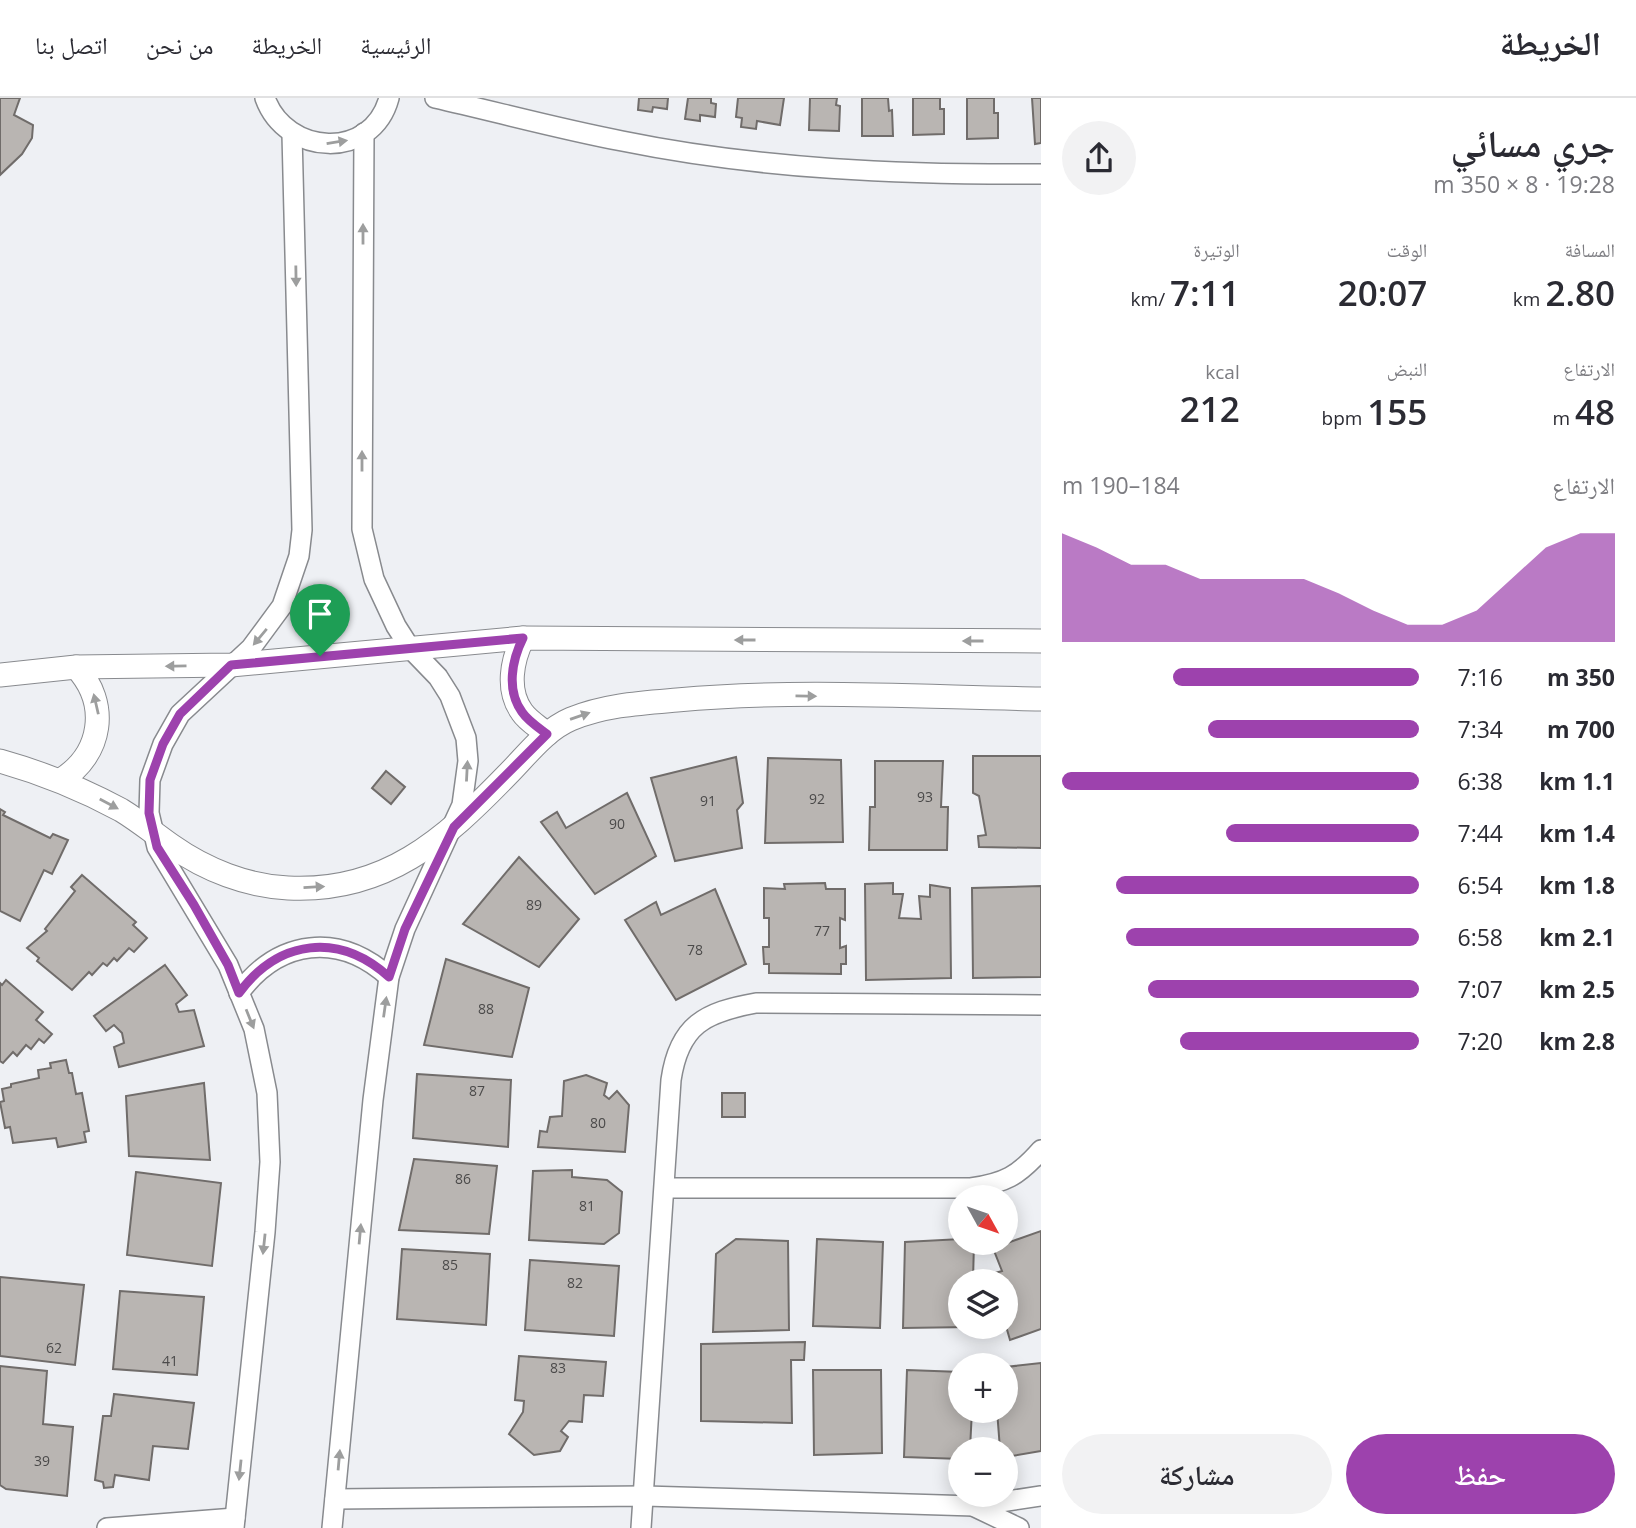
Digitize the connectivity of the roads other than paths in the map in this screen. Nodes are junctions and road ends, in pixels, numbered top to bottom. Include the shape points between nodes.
1 (265, 98) edge
2 (389, 98) edge
3 (435, 98) edge
4 (364, 133) junction
5 (292, 134) junction
6 (1041, 174) edge
7 (523, 638) junction
8 (1041, 641) edge
9 (410, 648) junction
10 (231, 665) junction
11 (76, 667) junction
12 (0, 675) edge
13 (1041, 699) edge
14 (547, 734) junction
15 (0, 761) edge
16 (61, 780) junction
17 (454, 827) junction
18 (153, 831) junction
19 (389, 977) junction
20 (239, 993) junction
21 (1041, 1005) edge
22 (1041, 1150) edge
23 (665, 1188) junction
24 (645, 1496) junction
25 (1041, 1496) edge
26 (335, 1499) junction
27 (1018, 1499) edge
28 (948, 1505) edge
29 (976, 1507) edge
30 (235, 1523) edge
31 (107, 1528) edge
32 (332, 1528) edge
33 (642, 1528) edge
34 (1019, 1528) edge

1 - 5 street via 271,113
2 - 4 street via 377,121
3 - 6 street via 705,155 905,172
5 -> 4 street via 335,144
9 -> 4 street via 379,592 362,530
5 -> 10 street via 302,530 299,556 282,606 251,648
8 -> 7 street
7 - 9 street
7 - 14 street via 513,668 516,698 522,712
9 - 10 street
17 -> 9 street via 467,783 466,738 450,695
10 -> 11 street
10 - 18 street via 180,714 163,744 150,780
11 - 12 street
16 -> 11 street via 89,753 97,728 96,701
14 -> 13 street via 569,720 607,707 736,695
14 - 17 street
15 - 16 street
16 -> 18 street
18 -> 17 street via 193,859 237,879 313,888 339,886 389,870 435,844
17 - 19 street via 405,929
18 - 20 street via 157,847 228,965
19 - 20 street via 361,956 310,947 262,967
26 -> 19 street
20 -> 30 street via 254,1029 267,1093 270,1162
21 - 23 street via 757,1003 704,1017 686,1034 674,1056
22 - 23 street via 1023,1171 998,1184 971,1188
23 - 24 street
24 - 26 street
24 - 28 street
24 - 33 street
25 - 27 street
26 - 32 street
29 - 34 street
30 - 31 street

